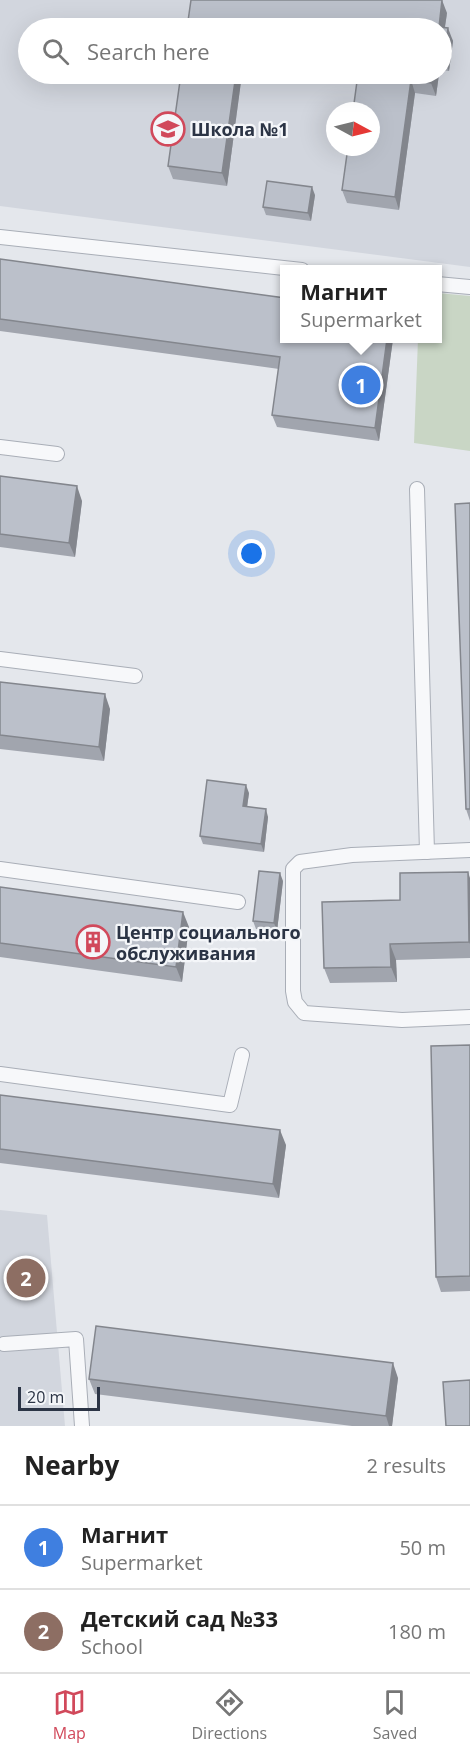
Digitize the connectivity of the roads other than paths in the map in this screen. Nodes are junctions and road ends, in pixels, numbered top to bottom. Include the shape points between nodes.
1 (0, 237) edge
2 (280, 268) edge
3 (442, 284) edge
4 (470, 287) edge
5 (0, 447) edge
6 (57, 454) dead end
7 (417, 489) dead end
8 (0, 659) edge
9 (135, 676) dead end
10 (470, 850) edge
11 (427, 852) junction
12 (0, 869) edge
13 (238, 902) dead end
14 (470, 1017) edge
15 (242, 1055) dead end
16 (0, 1074) edge
17 (4, 1344) dead end
18 (82, 1426) edge

1 - 2 lane
3 - 4 lane
5 - 6 lane
7 - 11 lane
8 - 9 lane
10 - 11 lane
11 - 14 lane via 352,855 300,862 293,869 295,1002 304,1013 314,1015 402,1020
12 - 13 lane
15 - 16 lane via 230,1105
17 - 18 lane via 76,1339

